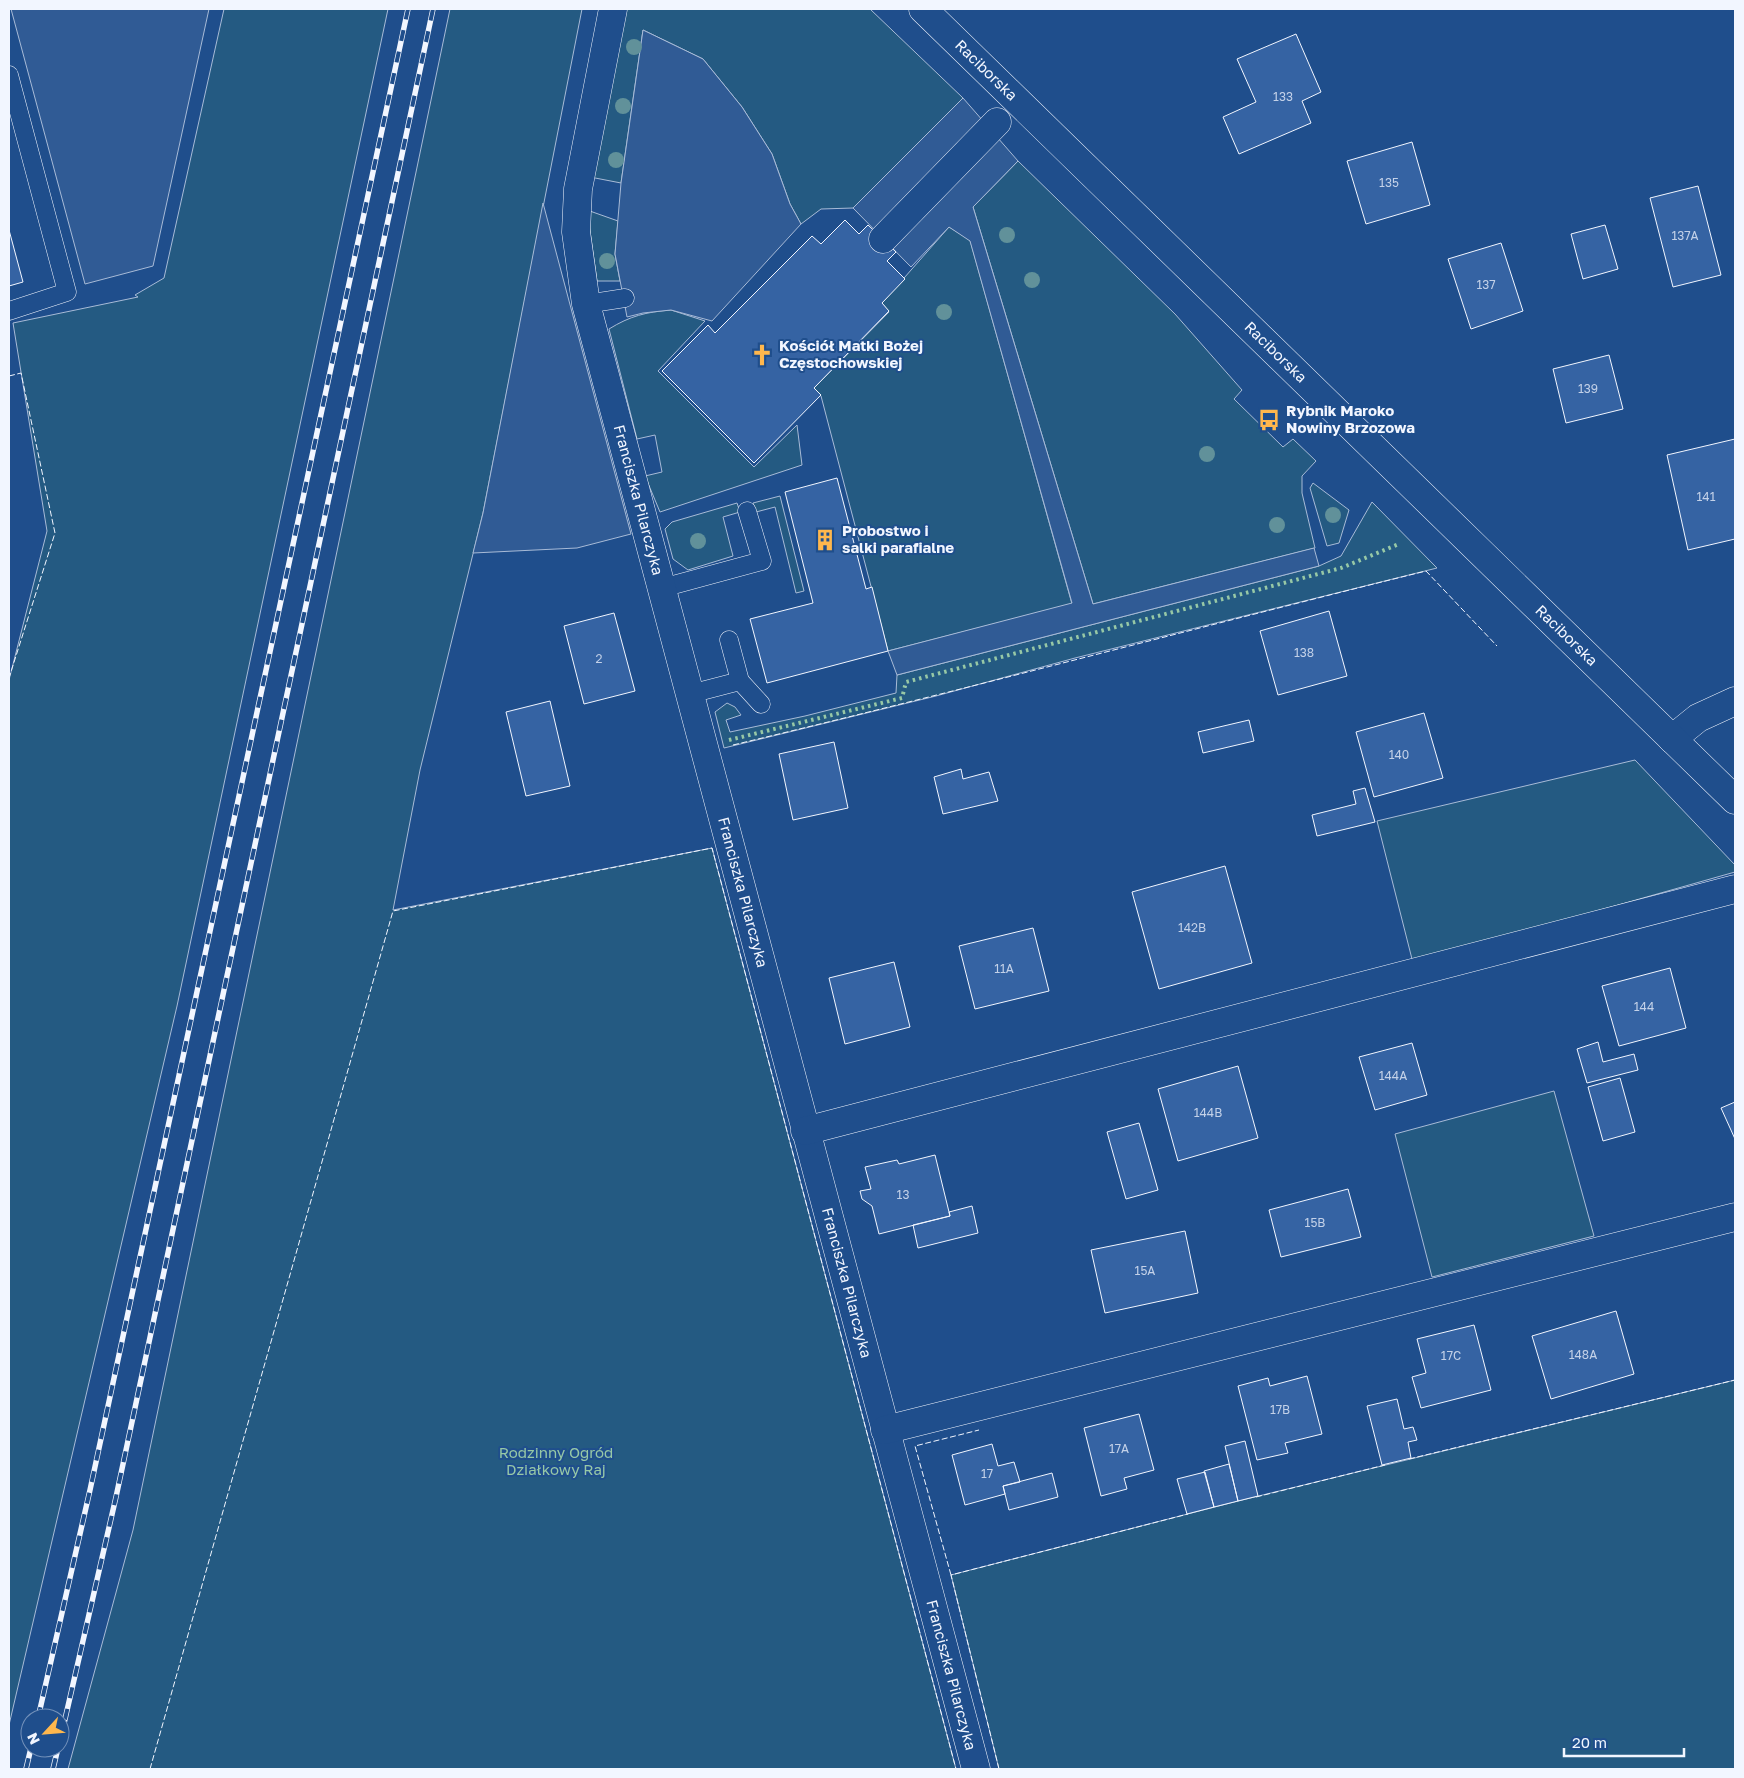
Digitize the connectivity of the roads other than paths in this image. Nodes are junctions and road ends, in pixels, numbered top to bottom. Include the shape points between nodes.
1 (613, 9) edge
2 (923, 9) edge
3 (9, 75) edge
4 (998, 122) dead end
5 (883, 239) dead end
6 (625, 298) dead end
7 (586, 304) junction
8 (9, 311) edge
9 (747, 511) dead end
10 (662, 588) junction
11 (729, 640) dead end
12 (740, 681) junction
13 (690, 694) junction
14 (1735, 701) edge
15 (760, 704) dead end
16 (1672, 739) junction
17 (1735, 800) edge
18 (1735, 889) edge
19 (805, 1131) junction
20 (1735, 1217) edge
21 (886, 1430) junction
22 (976, 1769) edge

1 - 7 street, Franciszka Pilarczyka via 578,189 576,232
2 - 16 street, Raciborska
3 - 8 lane via 67,292
4 - 5 street
6 - 7 lane
7 - 10 street, Franciszka Pilarczyka
9 - 10 lane via 762,561
10 - 13 street, Franciszka Pilarczyka
11 - 12 lane
12 - 13 lane
12 - 15 lane
13 - 19 street, Franciszka Pilarczyka
14 - 16 street via 1698,718
16 - 17 street, Raciborska
18 - 19 street
19 - 21 street, Franciszka Pilarczyka
20 - 21 street
21 - 22 street, Franciszka Pilarczyka

